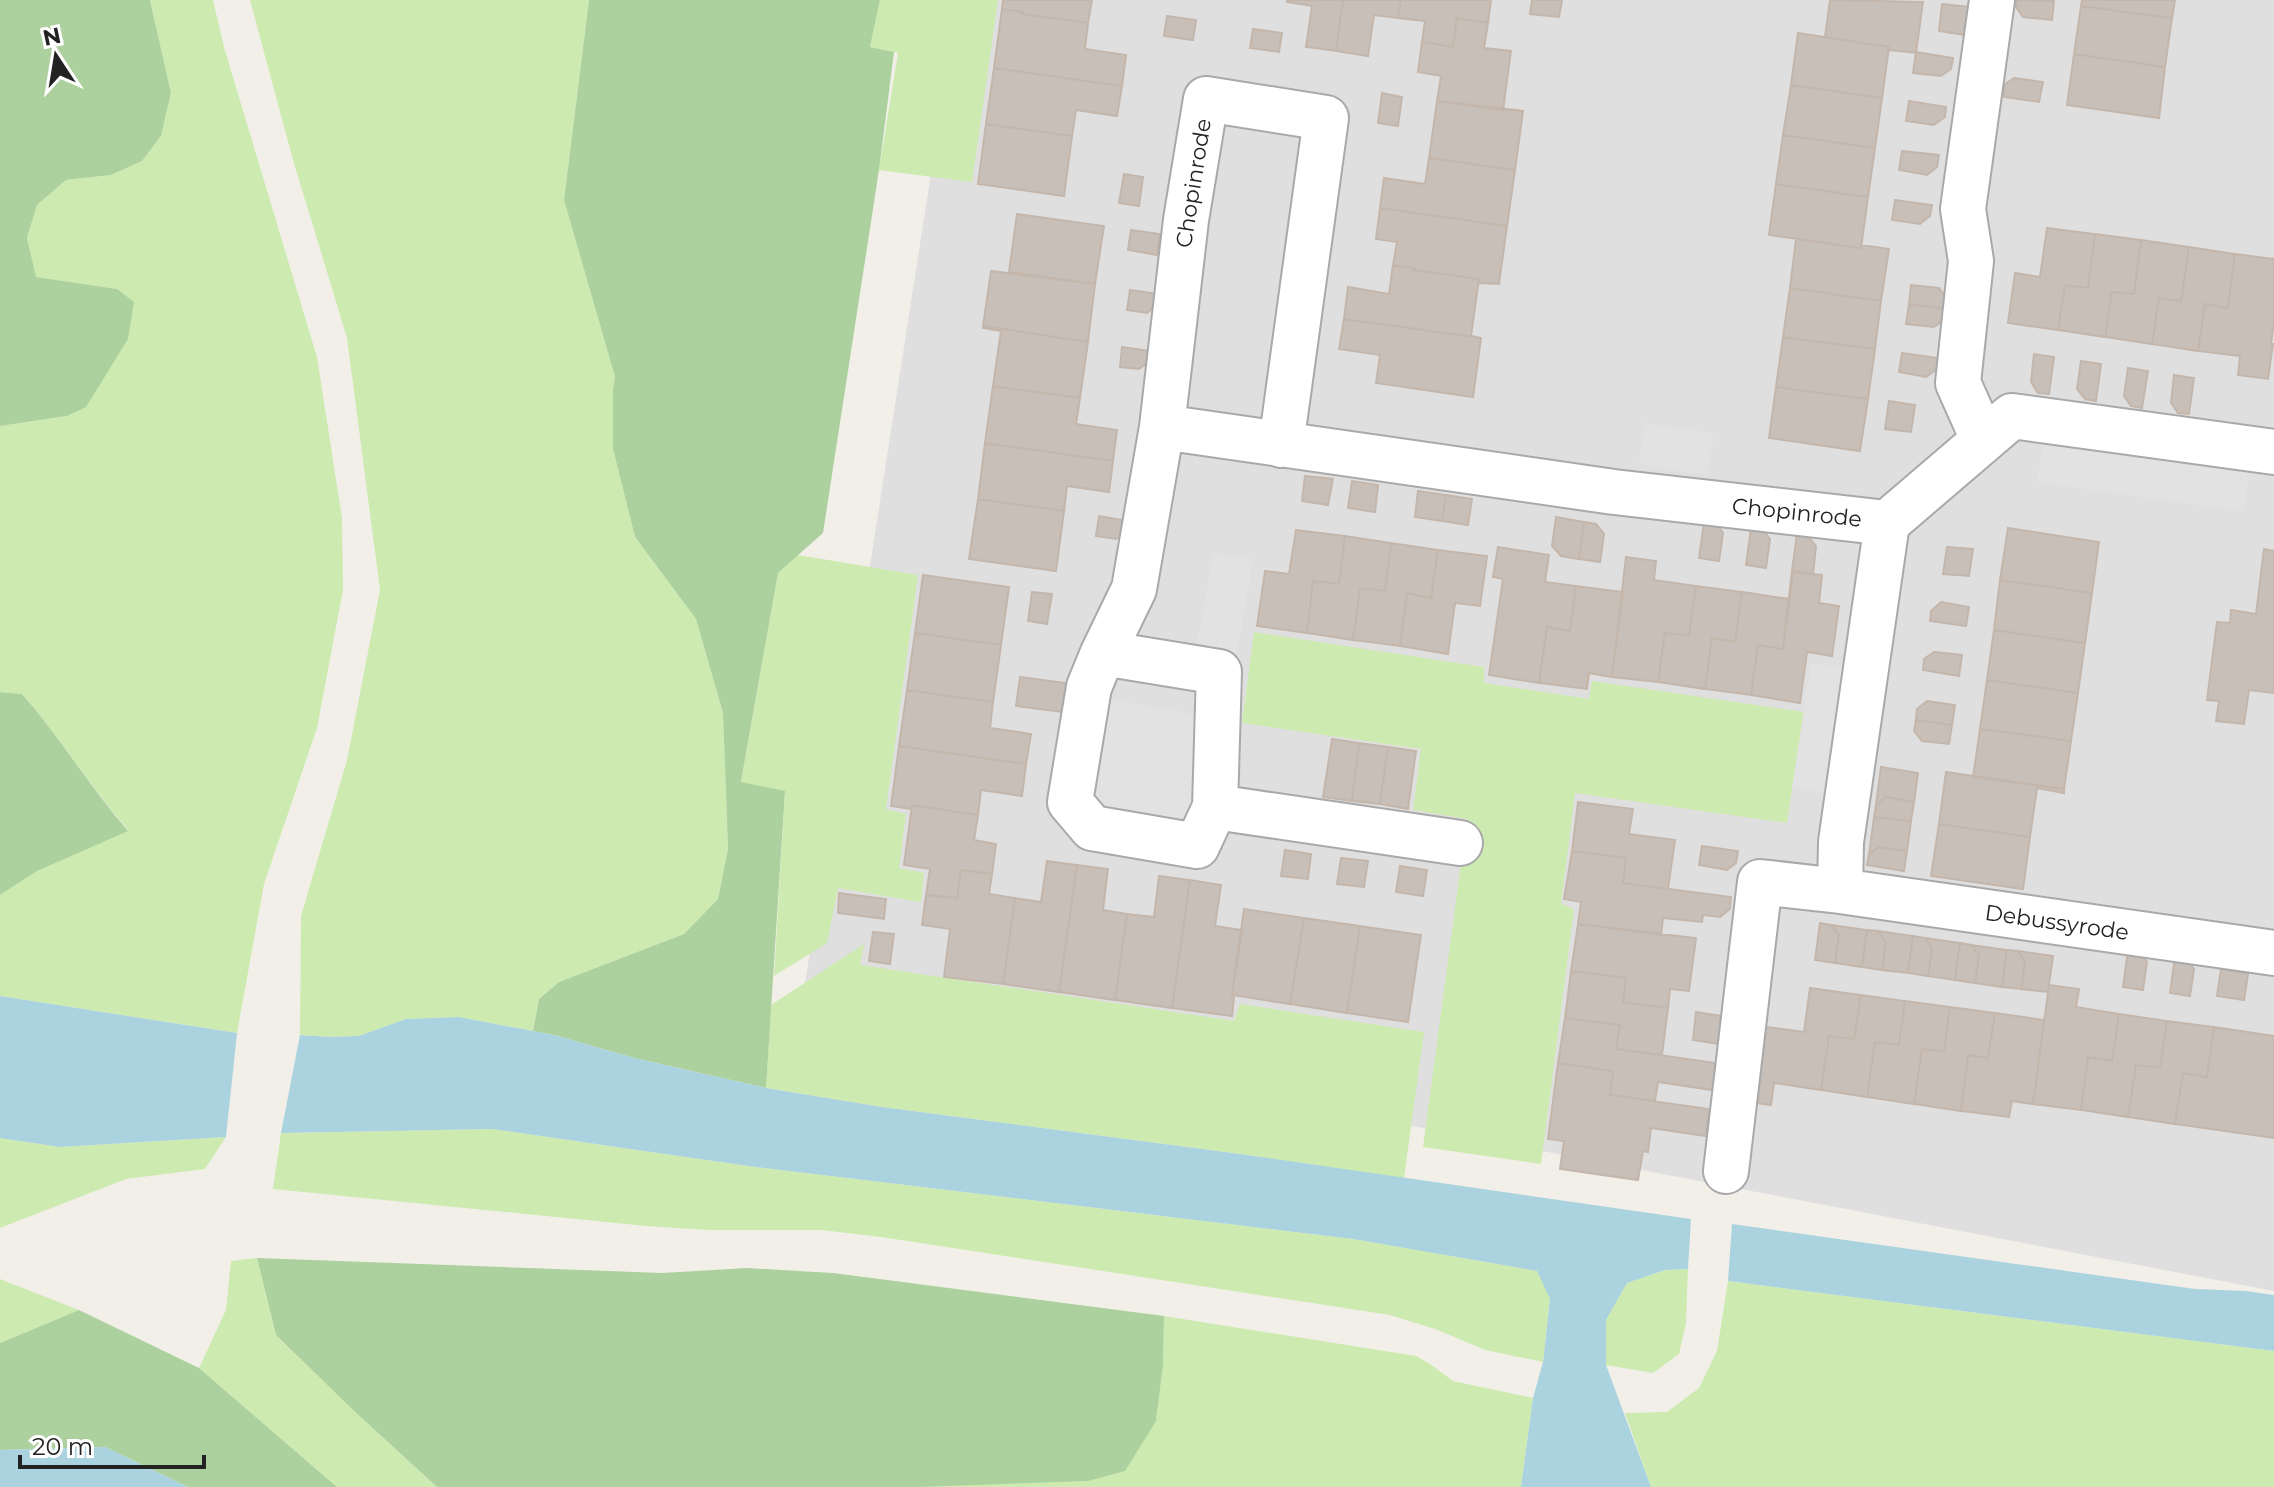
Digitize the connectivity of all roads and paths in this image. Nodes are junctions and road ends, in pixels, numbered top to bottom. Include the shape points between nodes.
1 (1992, 0) edge
2 (1162, 427) junction
3 (1983, 439) junction
4 (1281, 445) junction
5 (2274, 452) edge
6 (1887, 523) junction
7 (1103, 653) junction
8 (1215, 807) junction
9 (1460, 843) dead end
10 (1840, 891) junction
11 (2274, 953) edge
12 (1726, 1171) dead end

1 - 3 street via 1963,209 1971,261 1958,383
2 - 4 street, Chopinrode
2 - 4 street, Chopinrode via 1206,99 1326,118
2 - 7 street, Chopinrode via 1134,589
3 - 5 street, Chopinrode via 2012,416
3 - 6 street, Chopinrode
4 - 6 street, Chopinrode via 1614,492
6 - 10 street via 1841,842
7 - 8 street, Chopinrode via 1219,672
7 - 8 street, Chopinrode via 1089,687 1070,802 1092,828 1197,846
8 - 9 street
10 - 11 street, Debussyrode
10 - 12 street, Debussyrode via 1760,882

